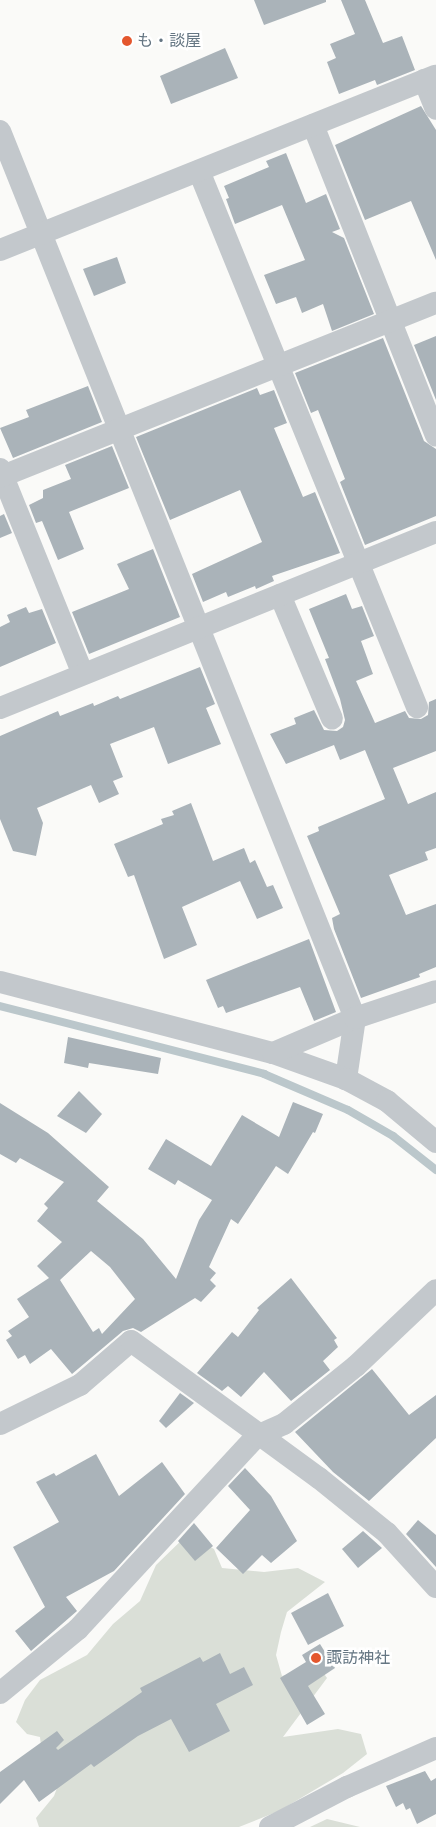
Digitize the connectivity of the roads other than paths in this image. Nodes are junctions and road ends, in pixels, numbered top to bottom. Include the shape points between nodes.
1 (430, 78) edge
2 (436, 108) edge
3 (313, 125) junction
4 (0, 131) edge
5 (199, 171) junction
6 (42, 234) junction
7 (0, 250) edge
8 (436, 303) edge
9 (391, 321) junction
10 (279, 366) junction
11 (119, 429) junction
12 (436, 436) edge
13 (1, 474) edge
14 (436, 532) edge
15 (359, 563) junction
16 (280, 595) junction
17 (198, 627) junction
18 (83, 674) junction
19 (418, 707) dead end
20 (0, 708) edge
21 (332, 719) dead end
22 (0, 982) edge
23 (436, 991) edge
24 (355, 1018) junction
25 (274, 1053) junction
26 (346, 1079) junction
27 (435, 1140) edge
28 (436, 1290) edge
29 (1, 1418) edge
30 (258, 1436) junction
31 (436, 1587) edge
32 (0, 1693) edge
33 (436, 1748) edge
34 (270, 1827) edge

1 - 2 street
1 - 3 street
3 - 5 street
3 - 9 street
4 - 6 street
5 - 6 street
5 - 10 street
6 - 7 street
6 - 11 street
8 - 9 street
9 - 10 street
9 - 12 street
10 - 11 street
10 - 15 street
11 - 13 street
11 - 17 street
13 - 18 street
14 - 15 street
15 - 16 street
15 - 19 street
16 - 17 street
16 - 21 street
17 - 18 street
17 - 24 street
18 - 20 street
22 - 25 street
23 - 24 street
24 - 25 street
24 - 26 street
25 - 26 street
26 - 27 street via 386,1101
28 - 30 street via 356,1366 284,1424
29 - 30 street via 80,1385 131,1341
30 - 31 street via 289,1454 387,1533
30 - 32 street via 78,1630
33 - 34 street via 347,1787

